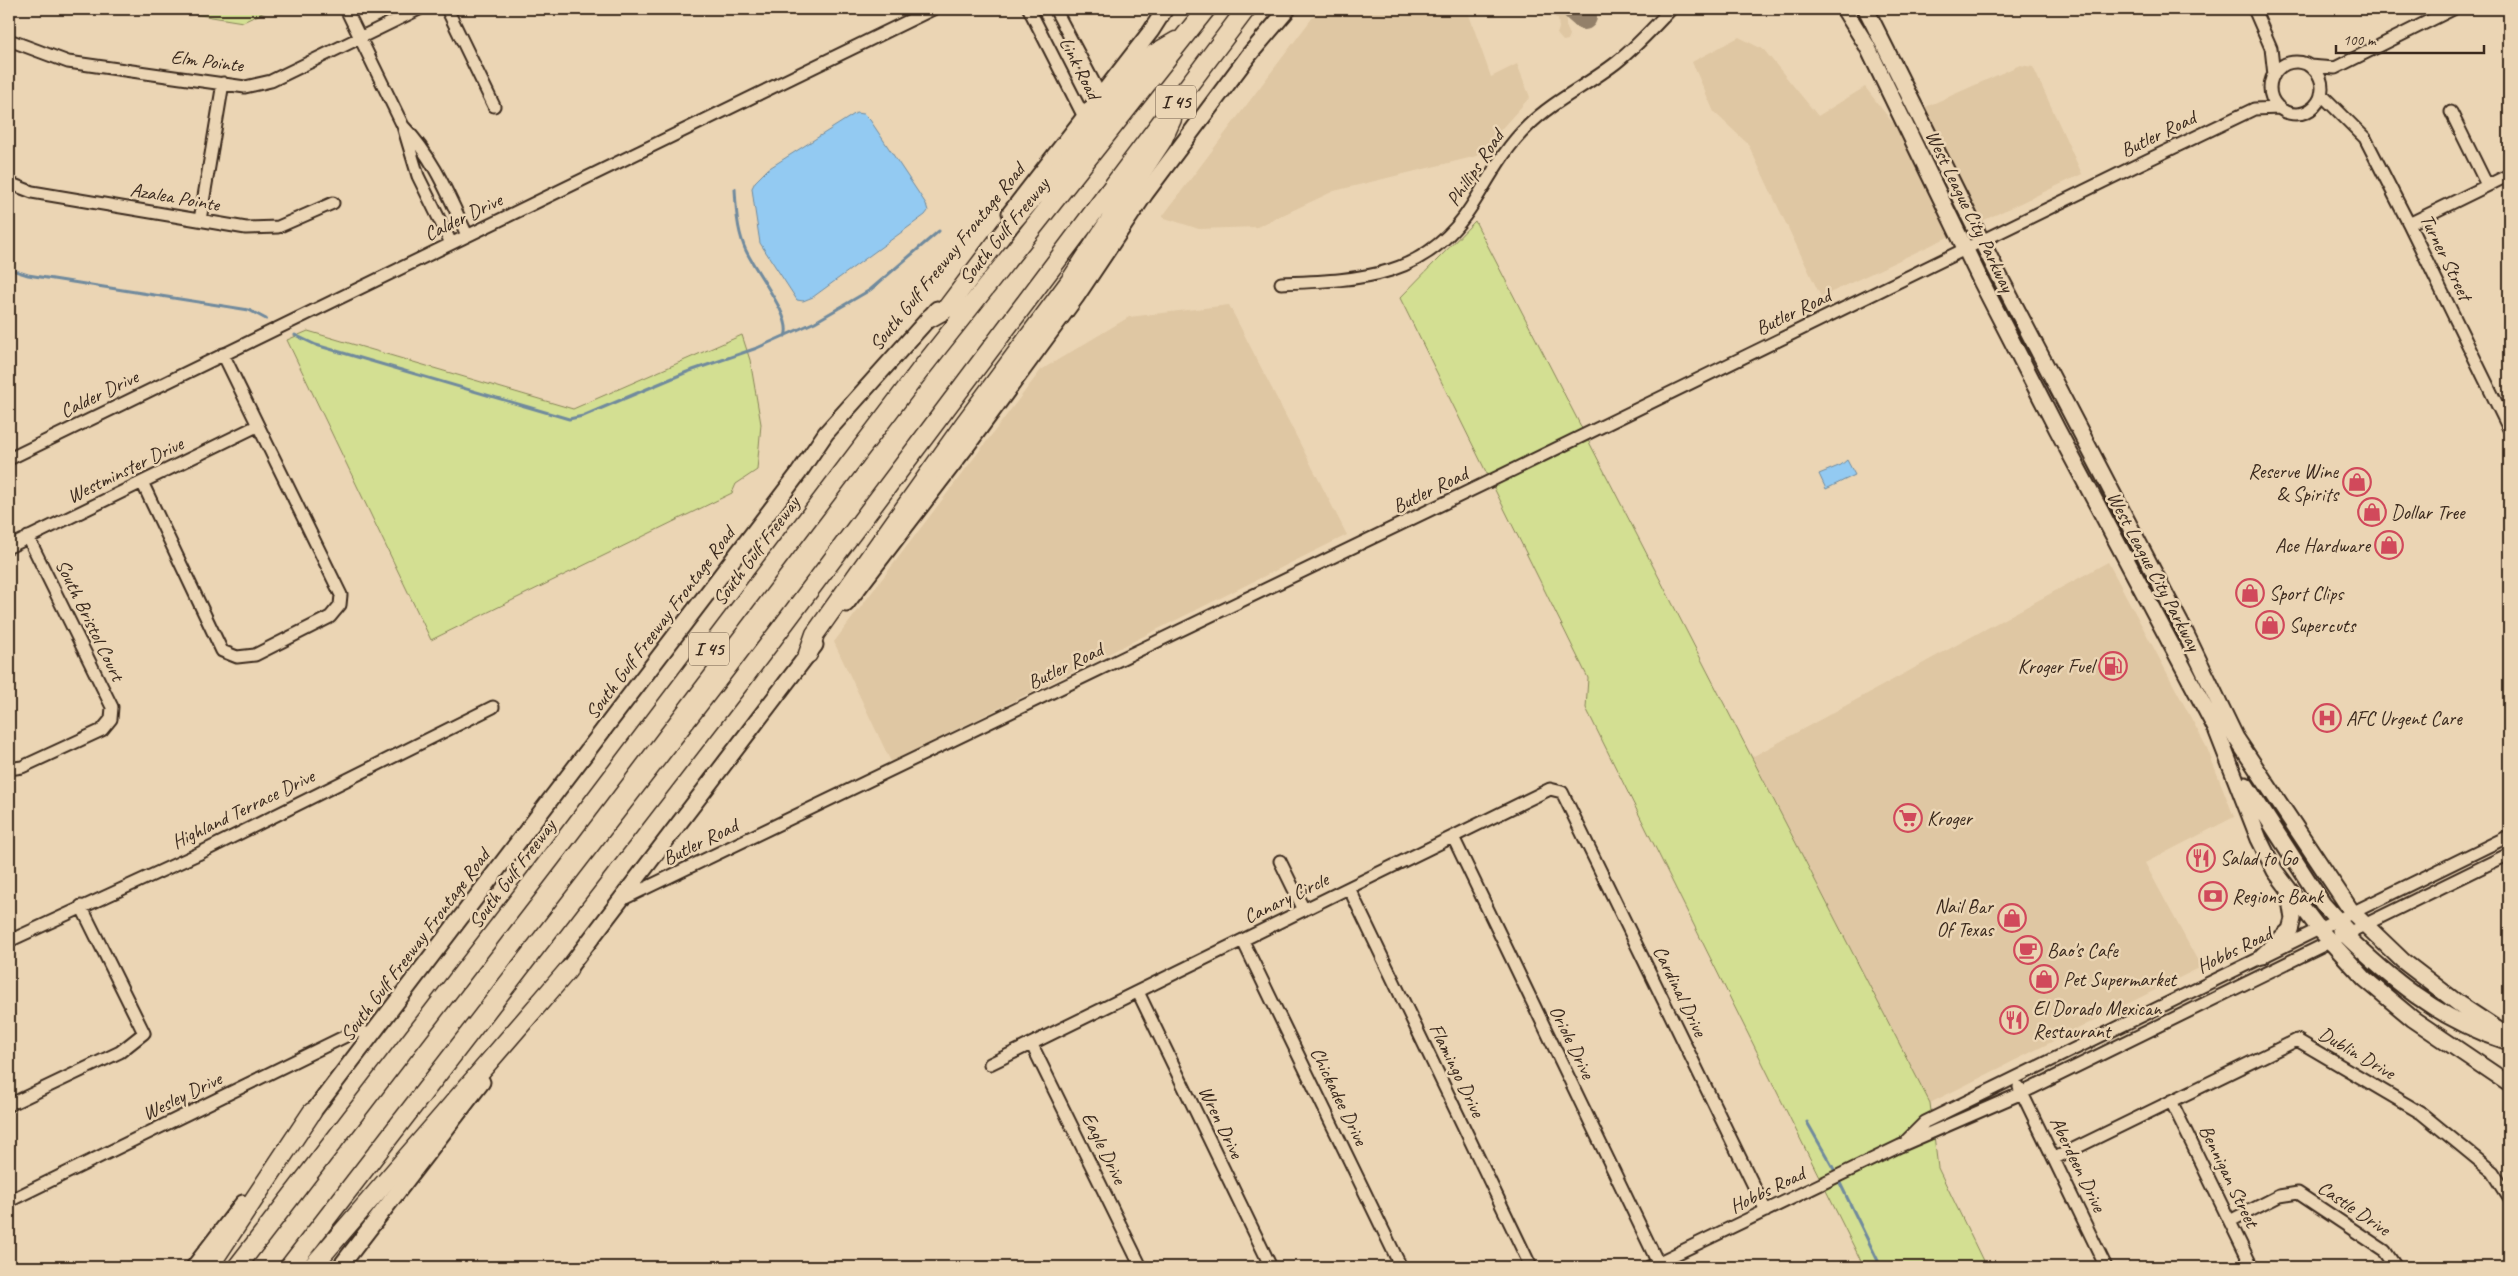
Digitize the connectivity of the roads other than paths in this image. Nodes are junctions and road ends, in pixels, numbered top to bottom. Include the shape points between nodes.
1 (346, 9) edge
2 (419, 9) edge
3 (447, 9) edge
4 (934, 9) edge
5 (1029, 9) edge
6 (1055, 9) edge
7 (1165, 9) edge
8 (1206, 9) edge
9 (1246, 9) edge
10 (1288, 9) edge
11 (1671, 9) edge
12 (1844, 9) edge
13 (1866, 9) edge
14 (2254, 9) edge
15 (2454, 9) edge
16 (1187, 34) junction
17 (361, 37) junction
18 (9, 40) edge
19 (2271, 48) junction
20 (2292, 62) junction
21 (2309, 66) junction
22 (2335, 68) junction
23 (2274, 75) junction
24 (222, 84) junction
25 (1187, 87) junction
26 (2271, 87) junction
27 (2321, 91) junction
28 (1101, 96) junction
29 (494, 106) dead end
30 (2280, 108) junction
31 (2254, 109) junction
32 (2311, 109) junction
33 (2337, 111) junction
34 (2451, 112) dead end
35 (1084, 117) junction
36 (403, 126) junction
37 (2509, 175) edge
38 (9, 183) edge
39 (2487, 185) junction
40 (333, 203) dead end
41 (200, 220) junction
42 (2409, 224) junction
43 (467, 235) junction
44 (1981, 240) junction
45 (451, 243) junction
46 (1965, 248) junction
47 (1281, 283) dead end
48 (930, 318) junction
49 (223, 354) junction
50 (2074, 421) junction
51 (257, 426) junction
52 (2057, 429) junction
53 (2509, 429) edge
54 (9, 459) edge
55 (142, 482) junction
56 (28, 537) junction
57 (9, 547) edge
58 (2150, 566) junction
59 (2131, 570) junction
60 (808, 654) junction
61 (493, 707) dead end
62 (2216, 729) junction
63 (9, 769) edge
64 (1558, 790) joint
65 (2509, 836) edge
66 (1453, 837) junction
67 (2509, 854) edge
68 (1280, 861) dead end
69 (1349, 888) junction
70 (2289, 890) junction
71 (620, 901) junction
72 (81, 906) junction
73 (1304, 910) junction
74 (2352, 912) junction
75 (2335, 921) junction
76 (2366, 926) junction
77 (2318, 929) junction
78 (2348, 934) junction
79 (1243, 940) junction
80 (9, 941) edge
81 (2332, 942) junction
82 (2262, 956) junction
83 (568, 970) junction
84 (1138, 992) junction
85 (372, 1035) junction
86 (2509, 1037) edge
87 (2509, 1042) edge
88 (1032, 1044) junction
89 (990, 1064) dead end
90 (2014, 1079) junction
91 (2509, 1084) edge
92 (2022, 1093) junction
93 (2171, 1101) junction
94 (9, 1105) edge
95 (312, 1112) junction
96 (1900, 1146) junction
97 (2055, 1158) junction
98 (2509, 1197) edge
99 (9, 1201) edge
100 (1766, 1211) junction
101 (2230, 1221) junction
102 (1653, 1265) edge
103 (194, 1267) edge
104 (208, 1267) edge
105 (237, 1267) edge
106 (289, 1267) edge
107 (312, 1267) edge
108 (340, 1267) edge
109 (1141, 1267) edge
110 (1271, 1267) edge
111 (1401, 1267) edge
112 (1532, 1267) edge
113 (2106, 1267) edge
114 (2252, 1267) edge
115 (2396, 1267) edge

1 - 17 street
2 - 17 street, Elm Pointe
3 - 29 street
4 - 43 street, Calder Drive
5 - 35 street, Link Road
6 - 28 street, Link Road
7 - 28 main road, South Gulf Freeway Frontage Road
8 - 16 highway, South Gulf Freeway / I 45
9 - 25 highway, I 45
10 - 60 main road via 1156,178 1076,297
11 - 47 street, Phillips Road via 1617,62 1550,106 1528,126 1497,163 1457,228 1440,244 1399,269 1375,276
12 - 46 main road, West League City Parkway via 1867,46
13 - 44 main road, West League City Parkway
14 - 19 street
15 - 22 street
16 - 48 highway via 1152,55 1011,224 946,309
16 - 105 highway, South Gulf Freeway / I 45 via 921,369
17 - 24 street, Elm Pointe via 271,81 245,87
17 - 36 street
18 - 24 street, Elm Pointe via 68,62
19 - 20 street
19 - 23 street
20 - 21 street
20 - 23 street
21 - 22 street
21 - 27 street via 2320,78
22 - 27 street
23 - 26 street
24 - 41 street
25 - 60 highway via 1162,141 1070,281 815,634
25 - 106 highway, I 45 via 742,680
26 - 30 street via 2274,102
26 - 31 street, Butler Road
27 - 32 street
27 - 33 street, Turner Street
28 - 35 main road, South Gulf Freeway Frontage Road
30 - 31 street, Butler Road
30 - 32 street via 2295,114
31 - 44 street, Butler Road
32 - 33 street
33 - 42 street, Turner Street via 2365,138
34 - 39 street
35 - 48 main road, South Gulf Freeway Frontage Road
36 - 43 street via 426,151
36 - 45 street via 418,176
37 - 39 street
38 - 41 street, Azalea Pointe via 32,192
39 - 42 street
40 - 41 street, Azalea Pointe via 278,227 246,228
42 - 53 street, Turner Street
43 - 45 street, Calder Drive
44 - 46 street, Butler Road
44 - 50 main road, West League City Parkway
45 - 49 street, Calder Drive
46 - 52 main road, West League City Parkway
46 - 71 street, Butler Road via 1497,478
48 - 85 main road, South Gulf Freeway Frontage Road via 826,433
49 - 51 street
49 - 54 street, Calder Drive
50 - 52 main road
50 - 58 main road, West League City Parkway
51 - 55 street, Westminster Drive
51 - 55 street via 341,595 340,605 330,617 252,656 237,658 222,651
52 - 59 main road, West League City Parkway
55 - 56 street, Westminster Drive
56 - 57 street, Westminster Drive
56 - 63 street, South Bristol Court via 112,707 110,720 102,730 22,767
58 - 59 main road
58 - 74 main road, West League City Parkway via 2236,738
59 - 62 main road, West League City Parkway
60 - 71 main road
61 - 72 street, Highland Terrace Drive via 198,854
62 - 70 main road, West League City Parkway via 2259,839
62 - 75 main road via 2250,792
64 - 66 street, Canary Circle via 1550,789
64 - 100 street, Cardinal Drive via 1562,792
65 - 74 street, Hobbs Road
66 - 69 street, Canary Circle
66 - 102 street, Oriole Drive
67 - 76 street, Hobbs Road
68 - 73 street
69 - 73 street, Canary Circle
69 - 112 street, Flamingo Drive
70 - 77 main road, West League City Parkway
70 - 82 main road via 2293,919 2290,930
71 - 83 main road
72 - 80 street, Highland Terrace Drive
72 - 94 street via 144,1033 120,1052
73 - 79 street, Canary Circle
74 - 75 street, Hobbs Road
74 - 76 main road, West League City Parkway
75 - 77 street, Hobbs Road
75 - 78 main road
76 - 78 street, Hobbs Road
76 - 86 main road, West League City Parkway via 2410,967
77 - 81 main road, West League City Parkway
77 - 82 street, Hobbs Road
78 - 81 street, Hobbs Road
78 - 87 main road via 2414,996 2461,1024
79 - 84 street, Canary Circle
79 - 111 street, Chickadee Drive
81 - 91 main road, West League City Parkway via 2365,979 2413,1019
81 - 92 street, Hobbs Road
82 - 90 street, Hobbs Road
83 - 107 highway
83 - 108 main road
84 - 88 street, Canary Circle
84 - 110 street, Wren Drive
85 - 95 main road, South Gulf Freeway Frontage Road
85 - 99 street, Wesley Drive via 358,1030
88 - 89 street, Canary Circle
88 - 109 street, Eagle Drive
90 - 92 street, Aberdeen Drive
90 - 96 street, Hobbs Road via 1925,1122
92 - 96 street, Hobbs Road
92 - 97 street, Aberdeen Drive
93 - 97 street, Dublin Drive
93 - 98 street, Dublin Drive via 2297,1040 2421,1113 2493,1172
93 - 101 street, Bennigan Street
95 - 103 main road, South Gulf Freeway Frontage Road
95 - 104 highway
96 - 100 street, Hobbs Road
97 - 113 street, Aberdeen Drive
100 - 102 street, Hobbs Road
101 - 114 street, Bennigan Street
101 - 115 street, Castle Drive via 2279,1196 2298,1193 2385,1251

